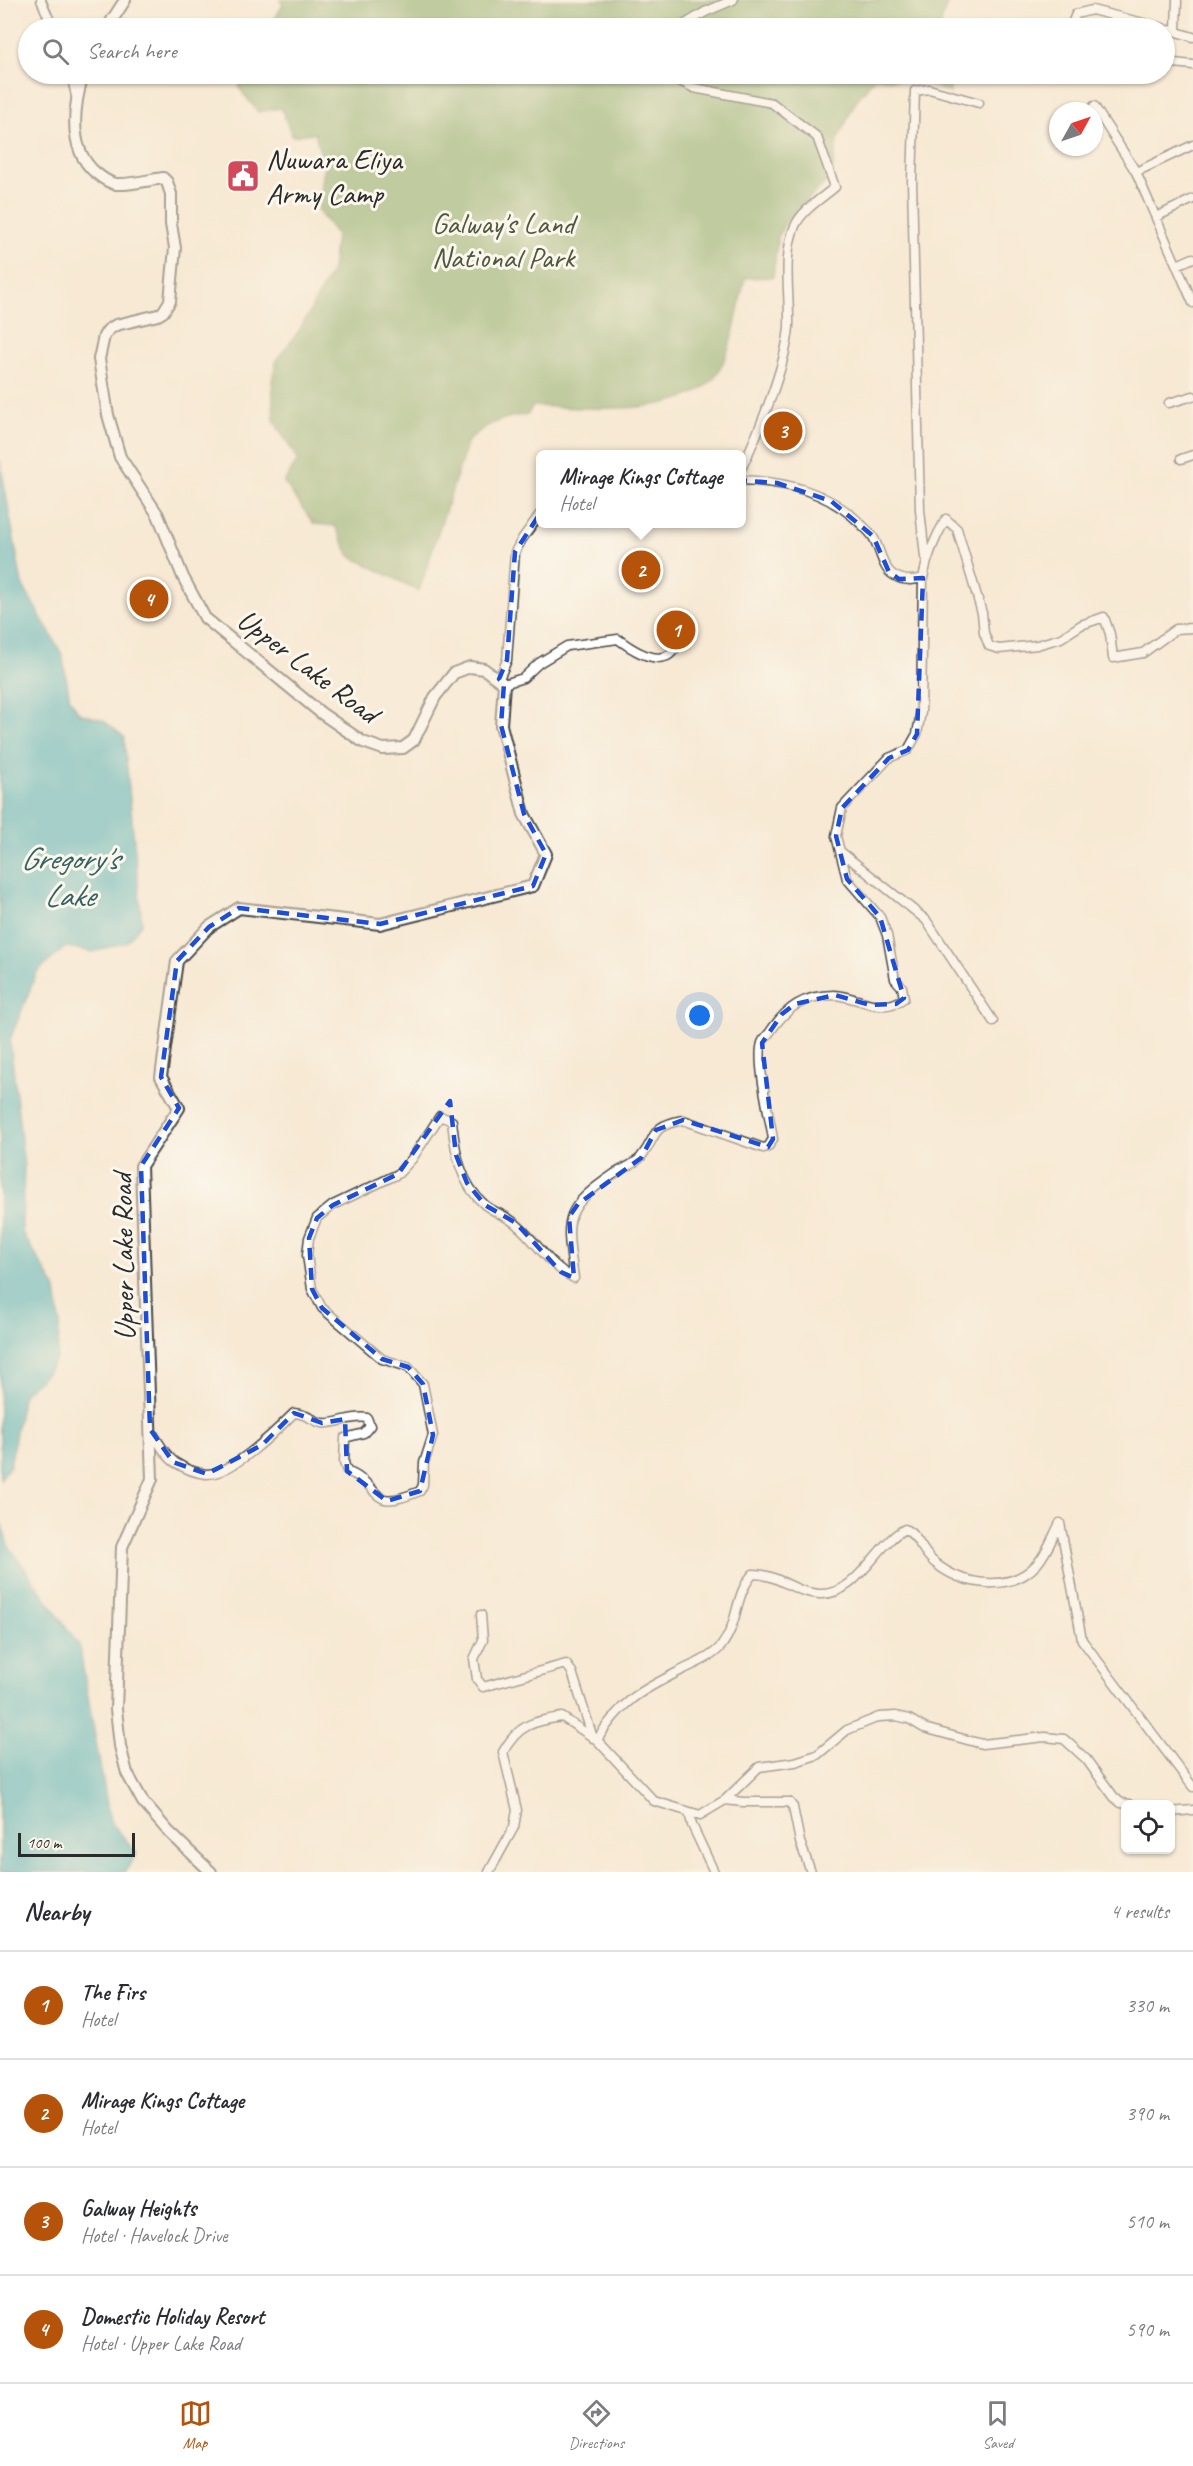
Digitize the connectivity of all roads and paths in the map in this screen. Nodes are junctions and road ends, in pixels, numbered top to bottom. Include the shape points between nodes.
1 (41, 0) edge
2 (125, 0) edge
3 (734, 0) edge
4 (1177, 0) edge
5 (49, 18) edge
6 (113, 18) edge
7 (695, 18) edge
8 (1074, 18) edge
9 (1122, 18) edge
10 (1176, 32) joint
11 (1193, 36) edge
12 (1175, 63) edge
13 (1193, 65) edge
14 (73, 84) edge
15 (80, 84) edge
16 (685, 84) edge
17 (76, 96) junction
18 (980, 104) dead end
19 (1103, 120) edge
20 (1193, 145) edge
21 (1136, 172) junction
22 (1193, 199) edge
23 (1156, 217) junction
24 (1193, 258) edge
25 (1177, 265) junction
26 (1193, 303) edge
27 (1193, 396) edge
28 (1169, 403) dead end
29 (1193, 455) edge
30 (746, 457) edge
31 (1181, 459) dead end
32 (746, 480) edge
33 (536, 520) edge
34 (926, 561) junction
35 (923, 579) junction
36 (1193, 628) edge
37 (679, 644) dead end
38 (502, 681) junction
39 (839, 850) junction
40 (993, 1021) dead end
41 (150, 1429) junction
42 (481, 1615) dead end
43 (595, 1739) junction
44 (1193, 1787) edge
45 (725, 1800) junction
46 (1121, 1803) edge
47 (1193, 1810) edge
48 (689, 1812) junction
49 (1175, 1812) edge
50 (211, 1872) edge
51 (489, 1872) edge
52 (714, 1872) edge
53 (811, 1872) edge

1 - 5 street
2 - 6 street
3 - 7 street
4 - 10 street
8 - 9 street via 1092,10
10 - 11 street
12 - 13 street
14 - 17 street
15 - 17 street, Upper Lake Road
16 - 30 street via 772,103 817,138 835,187 803,214 789,245 789,329 779,370
17 - 38 street, Upper Lake Road via 76,142 90,168 116,184 163,178 171,194 175,248 170,301 158,315 108,330 99,359 120,457 158,515 205,618 321,713 363,742 383,749 403,748 414,740 435,697 454,673 470,667 484,669
18 - 34 street via 929,89 915,91 912,181 920,510
19 - 21 street
20 - 21 street
21 - 23 street
22 - 23 street
23 - 25 street
24 - 25 street
25 - 26 street
27 - 28 street
29 - 31 street
32 - 35 street via 804,489 831,501 873,536 889,572 899,579
33 - 38 street via 516,552
34 - 35 street
34 - 36 street via 946,519 957,529 989,646 999,649 1061,638 1081,625 1104,618 1113,658 1143,653 1176,629
35 - 39 street via 918,734 908,750 889,758 842,808 836,836
37 - 38 street via 668,656 657,657 633,650 618,639 567,646 523,678
38 - 41 street, Upper Lake Road via 501,725 524,814 546,854 533,886 380,924 239,908 209,927 177,962 161,1077 179,1108 141,1166
39 - 40 street via 926,920
39 - 41 street via 846,879 880,917 904,998 896,1004 870,1005 835,995 795,1004 782,1014 762,1043 761,1061 773,1139 768,1147 683,1120 656,1130 641,1158 612,1175 578,1204 569,1217 574,1278 561,1272 516,1223 485,1205 467,1183 459,1164 452,1121 440,1116 398,1174 333,1205 317,1218 309,1238 308,1255 312,1289 322,1308 382,1359 408,1367 423,1384 433,1435 420,1491 387,1501 377,1497 362,1478 348,1472 344,1463 345,1438 364,1433 370,1426 367,1418 359,1416 322,1423 306,1414 294,1413 261,1445 219,1471 207,1474 173,1462
41 - 50 street, Upper Lake Road via 152,1479 122,1547 116,1709 120,1746 127,1773 143,1802
42 - 43 street via 483,1640 474,1659 477,1679 483,1687 566,1664
43 - 44 street via 627,1701 722,1645 743,1585 753,1574 821,1595 856,1578 895,1534 905,1529 914,1533 935,1564 965,1580 1000,1583 1023,1576 1038,1563 1060,1523 1082,1640
43 - 48 street via 654,1801
43 - 51 street via 562,1717 538,1720 512,1735 503,1752 517,1810 514,1827
45 - 46 street via 759,1767 817,1755 847,1730 879,1717 896,1716 982,1744 1046,1737 1064,1739 1086,1759
45 - 48 street via 700,1815
45 - 53 street via 789,1802
47 - 49 street
48 - 52 street

